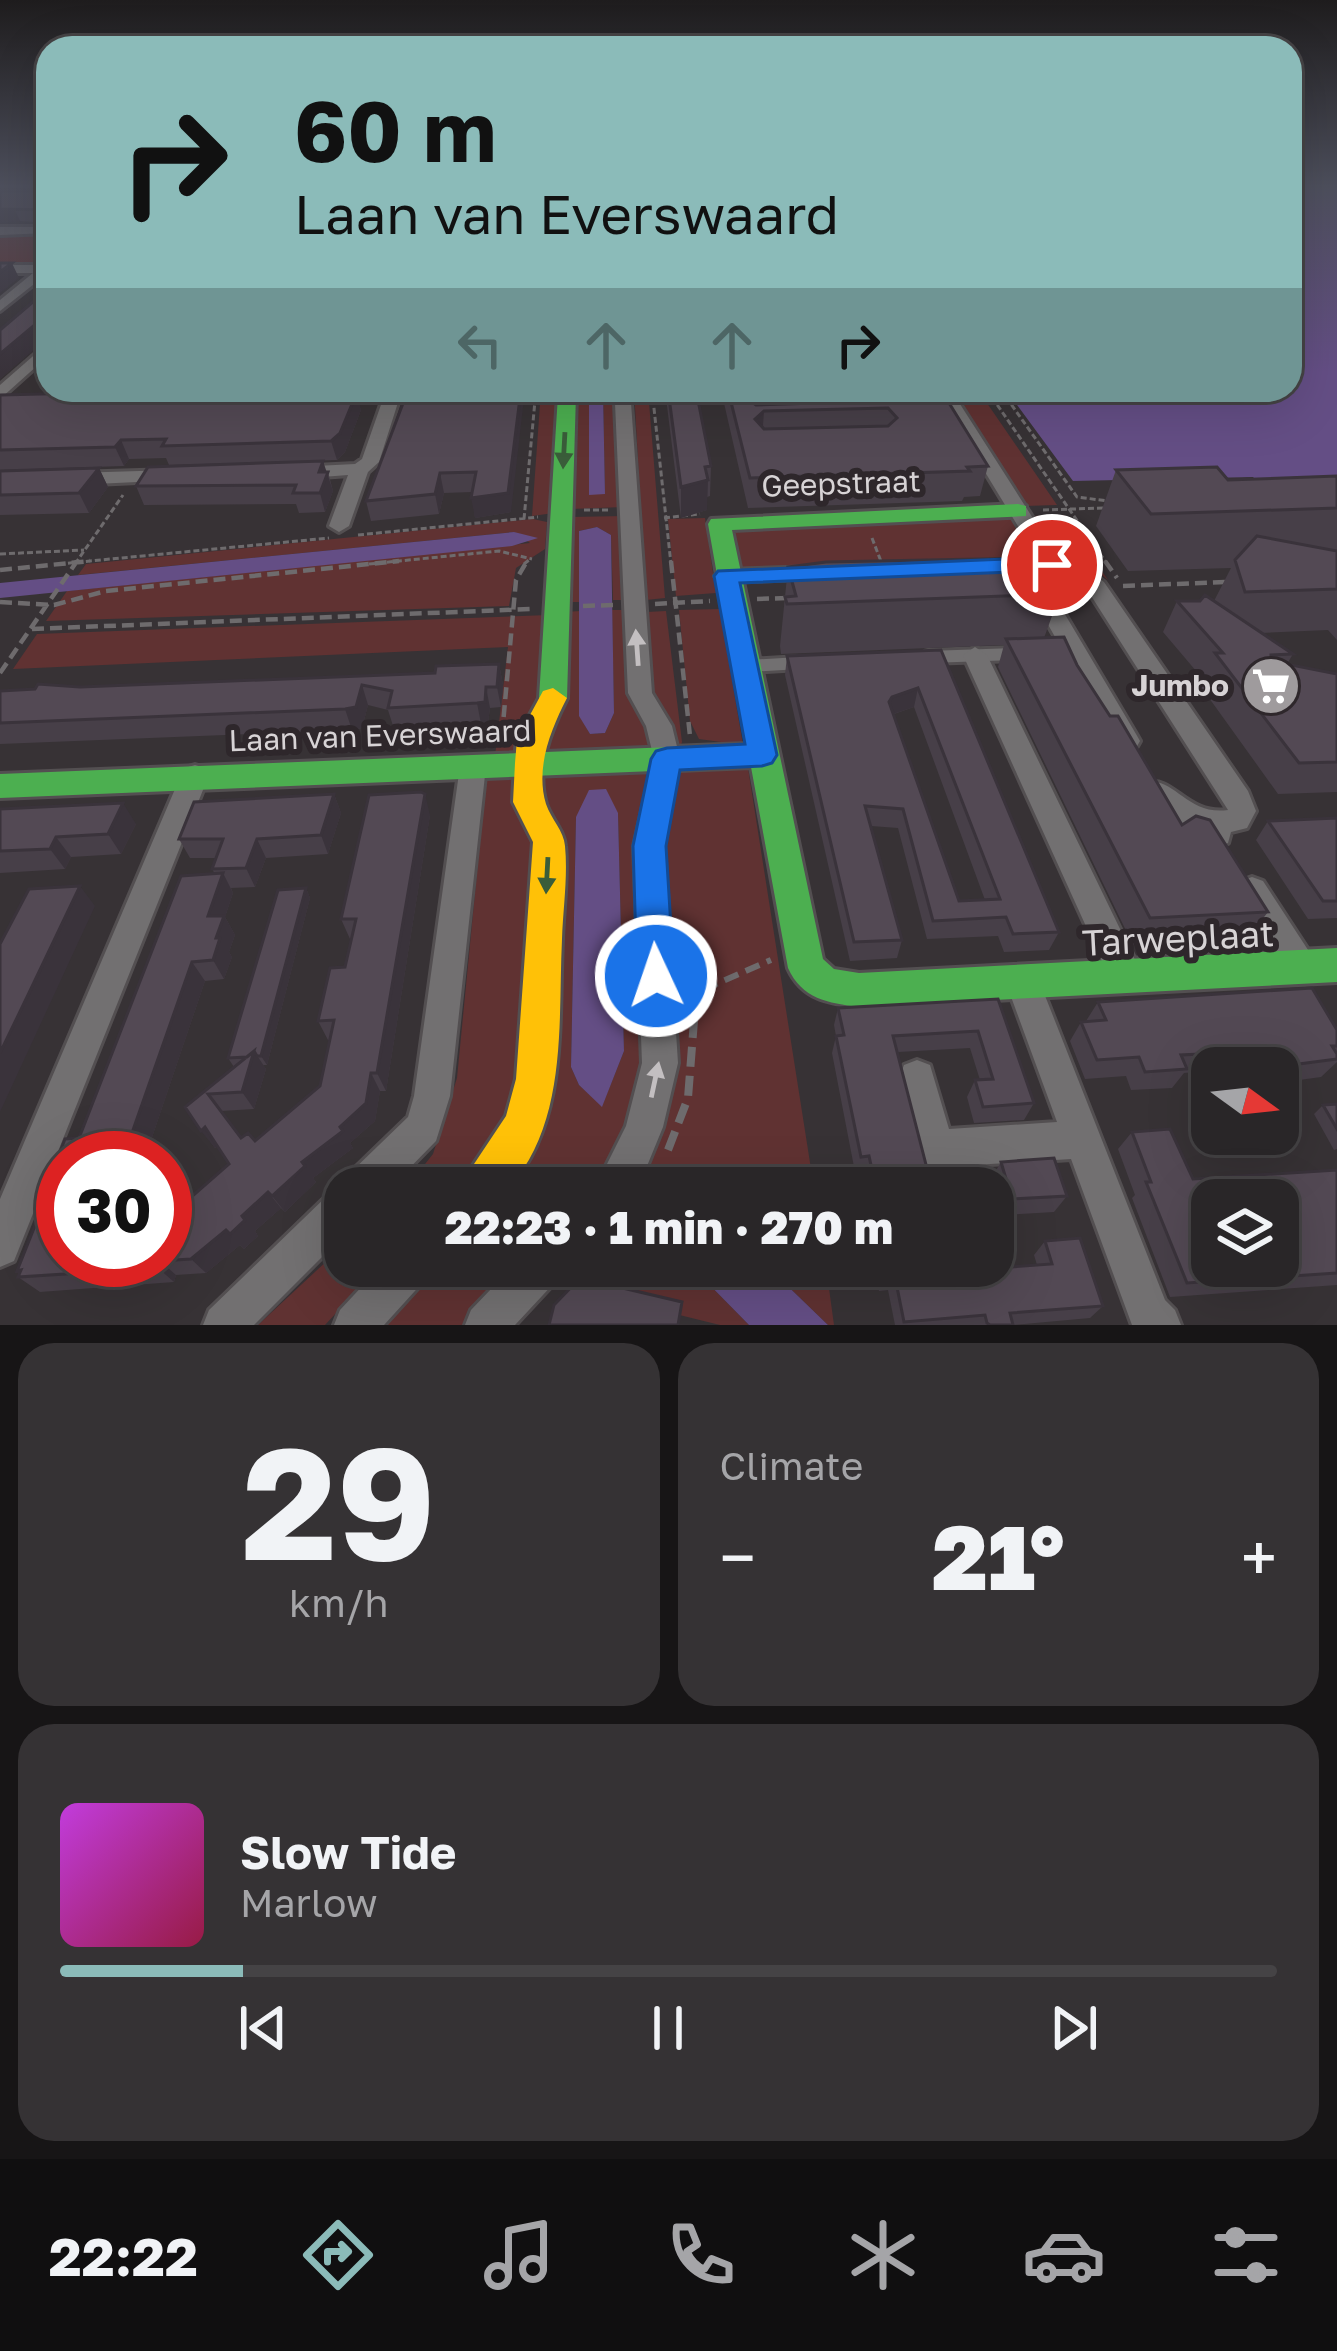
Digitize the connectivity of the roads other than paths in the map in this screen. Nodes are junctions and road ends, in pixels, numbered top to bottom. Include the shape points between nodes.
1 (0, 268) edge
2 (36, 269) edge
3 (36, 277) edge
4 (0, 307) edge
5 (36, 359) edge
6 (28, 367) junction
7 (36, 367) edge
8 (3, 389) edge
9 (390, 402) edge
10 (566, 402) edge
11 (623, 402) edge
12 (950, 402) edge
13 (0, 404) edge
14 (20, 404) edge
15 (360, 470) junction
16 (278, 473) edge
17 (183, 476) edge
18 (45, 479) edge
19 (1018, 511) junction
20 (337, 531) road end
21 (1039, 565) junction
22 (980, 568) edge
23 (885, 571) edge
24 (730, 588) junction
25 (1036, 654) edge
26 (975, 655) junction
27 (907, 658) edge
28 (815, 662) edge
29 (747, 666) junction
30 (762, 755) junction
31 (680, 759) junction
32 (530, 763) junction
33 (473, 766) junction
34 (195, 776) junction
35 (0, 786) edge
36 (1211, 824) junction
37 (1337, 964) edge
38 (1300, 967) junction
39 (1126, 977) junction
40 (1023, 983) junction
41 (917, 1078) dead end
42 (1082, 1139) junction
43 (935, 1149) junction
44 (384, 1167) edge
45 (499, 1167) edge
46 (628, 1167) edge
47 (940, 1167) edge
48 (324, 1227) edge
49 (0, 1247) edge
50 (390, 1287) edge
51 (521, 1287) edge
52 (224, 1325) edge
53 (355, 1325) edge
54 (486, 1325) edge
55 (1160, 1325) edge

1 - 2 street
3 - 4 street
5 - 6 street
6 - 7 street
6 - 8 street
9 - 15 street
10 -> 32 street via 553,700 532,739
31 -> 11 street via 640,693
12 - 19 street
13 - 14 street
15 - 16 street
15 - 20 street
17 - 18 street
19 - 21 street
19 - 24 street, Geepstraat via 719,524
21 - 22 street
21 - 36 street via 1066,653 1166,807
21 - 36 street via 1082,571 1110,586 1238,800 1237,820
23 - 24 street
24 - 29 street
25 - 26 lane
26 - 27 lane
26 - 39 street
28 - 29 lane
29 - 30 street
30 - 31 street, Laan van Everswaard
30 - 40 street, Tarweplaat via 800,953 825,986
31 - 32 street, Laan van Everswaard
46 -> 31 street via 660,1063 650,846
32 - 33 street, Laan van Everswaard
32 -> 45 street via 529,802 549,842 536,1079 525,1123
33 - 34 street, Laan van Everswaard
33 - 44 street via 432,1096 423,1128
34 - 35 street, Laan van Everswaard
34 - 49 street
36 - 38 street
37 - 38 street, Tarweplaat
38 - 39 street, Tarweplaat
39 - 40 street, Tarweplaat
40 - 42 street
41 - 43 street
42 - 43 street
42 - 55 street via 1149,1315
43 - 47 street
48 - 52 street
50 - 53 street
51 - 54 street

